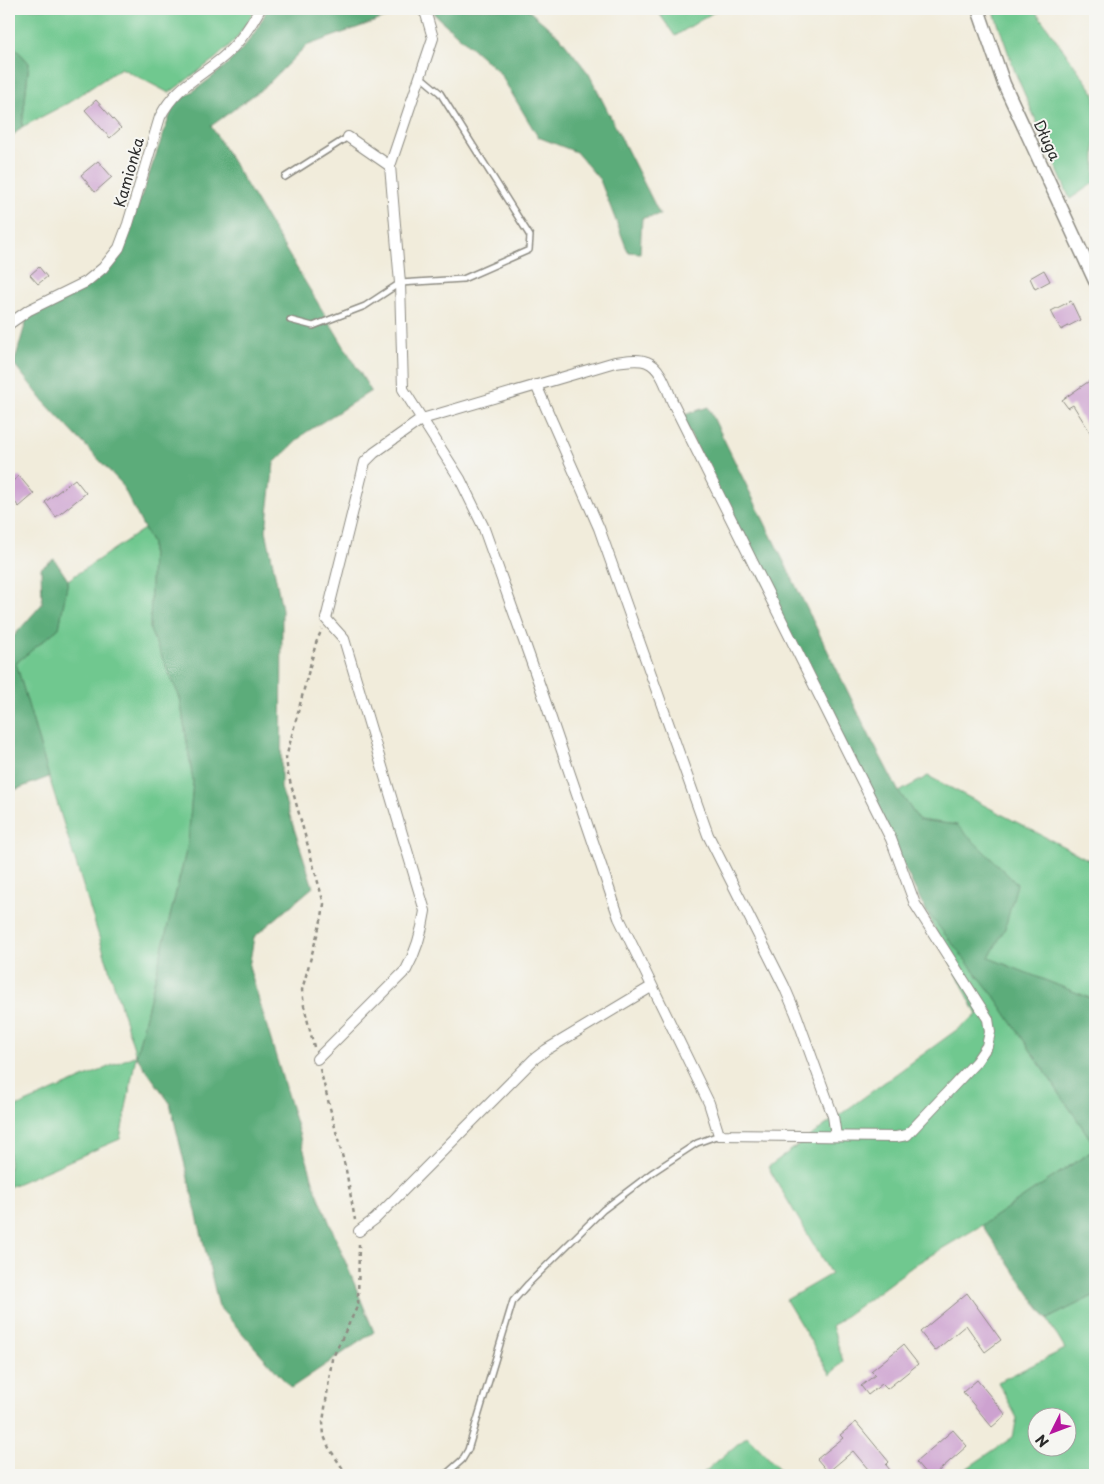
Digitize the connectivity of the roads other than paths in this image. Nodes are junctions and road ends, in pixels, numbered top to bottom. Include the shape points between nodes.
1 (260, 9) edge
2 (421, 9) edge
3 (978, 9) edge
4 (421, 76) junction
5 (348, 138) joint
6 (390, 166) junction
7 (285, 177) dead end
8 (1095, 281) edge
9 (400, 283) junction
10 (290, 320) dead end
11 (9, 324) edge
12 (536, 385) junction
13 (422, 420) junction
14 (651, 987) junction
15 (317, 1059) road end
16 (719, 1135) junction
17 (836, 1136) junction
18 (359, 1231) road end
19 (446, 1475) edge

1 - 11 street, Kamionka via 239,42 168,102 160,117 119,248 86,282 29,310
2 - 4 street via 426,14 433,38
3 - 8 street, Długa via 1004,84
4 - 6 street
4 - 9 lane via 440,93 530,236 529,250 463,279
5 - 6 street
5 - 7 lane
6 - 9 street
9 - 10 lane via 364,306 313,326
9 - 13 street via 403,389
12 - 13 street
12 - 17 street via 599,528 708,835 796,1014 833,1116
12 - 17 street via 615,362 638,360 648,362 663,378 672,402 891,839 915,904 988,1020 987,1046 976,1062 907,1135
13 - 14 street via 460,479 483,526 619,918
13 - 15 street via 365,462 326,619 344,639 421,892 425,910 423,924 406,970
14 - 16 street via 709,1103
14 - 18 street via 534,1059 375,1219
16 - 17 street
16 - 19 lane via 698,1143 653,1172 603,1210 513,1301 468,1450

